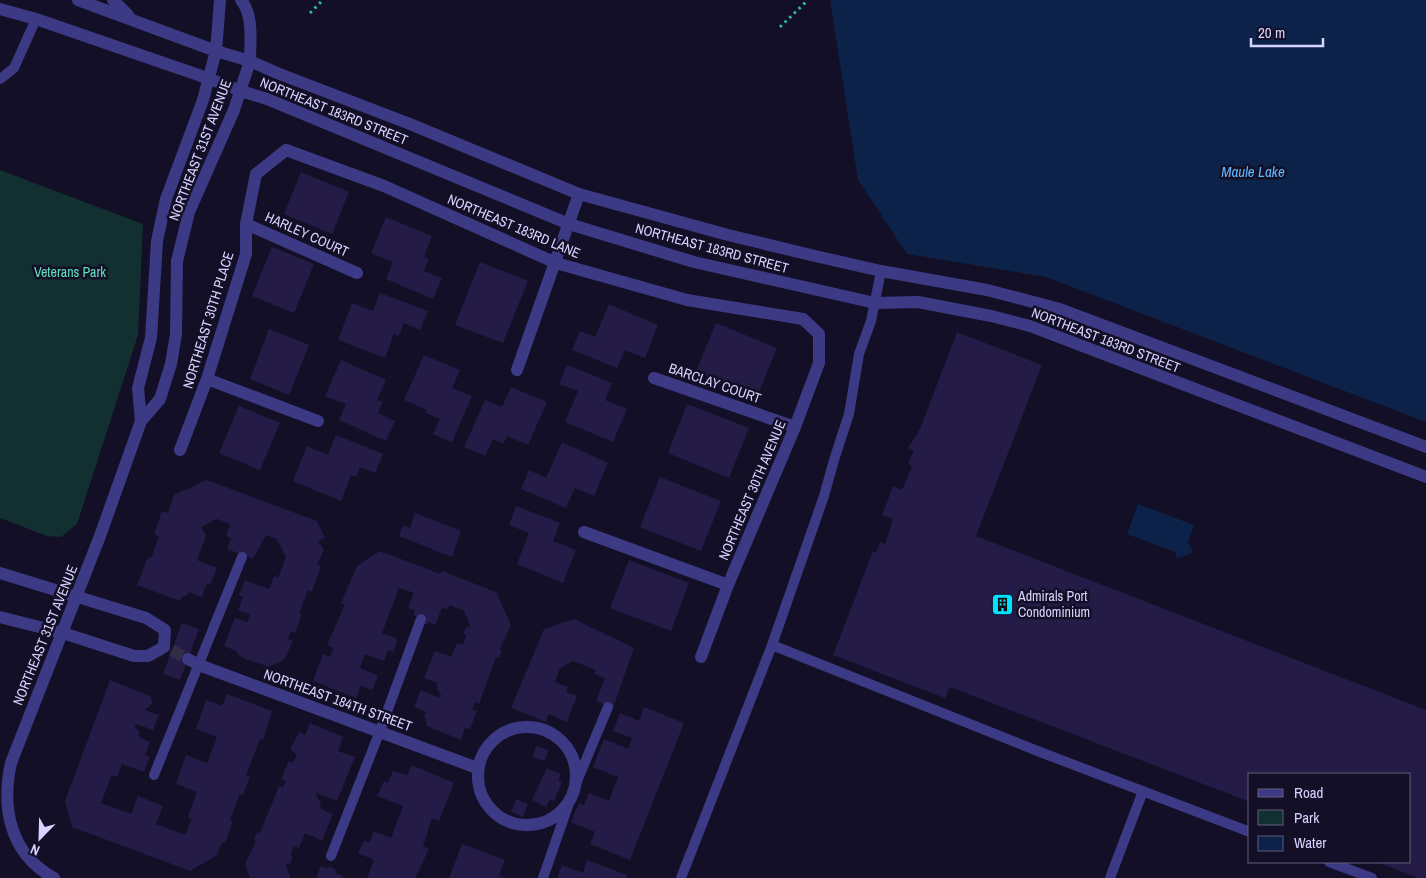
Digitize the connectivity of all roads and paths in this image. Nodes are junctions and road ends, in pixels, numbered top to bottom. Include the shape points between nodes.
1 (78, 0) edge
2 (113, 0) edge
3 (220, 0) edge
4 (241, 0) edge
5 (323, 0) edge
6 (808, 0) edge
7 (0, 10) edge
8 (310, 13) dead end
9 (36, 19) junction
10 (132, 19) junction
11 (780, 27) dead end
12 (216, 51) junction
13 (250, 60) junction
14 (210, 78) junction
15 (0, 79) edge
16 (241, 91) junction
17 (286, 150) joint
18 (579, 194) junction
19 (246, 224) junction
20 (570, 224) junction
21 (556, 263) junction
22 (882, 271) junction
23 (357, 273) dead end
24 (875, 302) junction
25 (819, 334) joint
26 (517, 370) dead end
27 (654, 378) dead end
28 (207, 379) junction
29 (141, 421) junction
30 (318, 421) dead end
31 (795, 427) junction
32 (1426, 447) edge
33 (180, 450) dead end
34 (1426, 477) edge
35 (584, 532) dead end
36 (242, 557) dead end
37 (0, 572) edge
38 (728, 585) junction
39 (77, 596) junction
40 (0, 618) edge
41 (421, 619) dead end
42 (63, 633) junction
43 (772, 645) junction
44 (701, 657) dead end
45 (193, 662) junction
46 (608, 707) dead end
47 (380, 731) junction
48 (478, 768) junction
49 (154, 775) dead end
50 (575, 786) junction
51 (1142, 791) junction
52 (570, 800) junction
53 (1248, 831) edge
54 (331, 856) dead end
55 (1332, 863) edge
56 (54, 878) edge
57 (543, 878) edge
58 (681, 878) edge
59 (1110, 878) edge
60 (1372, 878) edge

1 - 10 street, NORTHEAST 183RD STREET
2 - 10 street
3 - 12 street, NORTHEAST 31ST AVENUE
4 - 13 street, NORTHEAST 31ST AVENUE via 250,26
5 - 8 path
6 - 11 path
7 - 9 street, NORTHEAST 183RD STREET
9 - 14 street, NORTHEAST 183RD STREET
9 - 15 lane via 14,68
10 - 12 street, NORTHEAST 183RD STREET
12 - 13 street, NORTHEAST 183RD STREET
12 - 14 street, NORTHEAST 31ST AVENUE
13 - 16 street, NORTHEAST 31ST AVENUE
13 - 18 street, NORTHEAST 183RD STREET
14 - 16 street, NORTHEAST 183RD STREET
14 - 29 street, NORTHEAST 31ST AVENUE via 166,199 157,241 151,338 138,388
16 - 20 street, NORTHEAST 183RD STREET via 268,99
16 - 29 street, NORTHEAST 31ST AVENUE via 190,212 177,260 176,334 171,364 160,399
17 - 19 street, NORTHEAST 30TH PLACE via 256,174
17 - 21 street, NORTHEAST 183RD LANE via 384,186
18 - 20 street
18 - 22 street, NORTHEAST 183RD STREET via 728,235
19 - 23 street, HARLEY COURT
19 - 28 street, NORTHEAST 30TH PLACE via 246,254
20 - 21 street
20 - 24 street, NORTHEAST 183RD STREET via 694,262
21 - 25 street, NORTHEAST 183RD LANE via 688,300 804,319
21 - 26 street
22 - 24 lane
22 - 32 street, NORTHEAST 183RD STREET via 987,290 1060,309
24 - 34 street, NORTHEAST 183RD STREET via 918,302 1030,326
24 - 43 lane via 859,354 849,414
25 - 31 street, NORTHEAST 30TH AVENUE via 819,363
27 - 31 street, BARCLAY COURT
28 - 30 street
28 - 33 street, NORTHEAST 30TH PLACE
29 - 39 street, NORTHEAST 31ST AVENUE
31 - 38 street, NORTHEAST 30TH AVENUE
35 - 38 street
36 - 45 lane
37 - 39 street
38 - 44 street, NORTHEAST 30TH AVENUE
39 - 42 street, NORTHEAST 31ST AVENUE
39 - 42 street via 157,623 165,630 168,648 148,656 134,656
40 - 42 street
41 - 47 lane
42 - 56 street, NORTHEAST 31ST AVENUE via 15,752 6,799 9,820 24,852
43 - 51 lane
43 - 58 lane
45 - 47 street, NORTHEAST 184TH STREET
45 - 49 lane
46 - 50 lane
47 - 48 street, NORTHEAST 184TH STREET
47 - 54 lane
48 - 50 street via 481,756 497,736 509,729 535,727 559,738 568,748 574,760
48 - 52 street via 482,798 504,820 534,825 561,812
50 - 52 street
51 - 53 lane
51 - 59 lane
52 - 57 lane
55 - 60 lane

